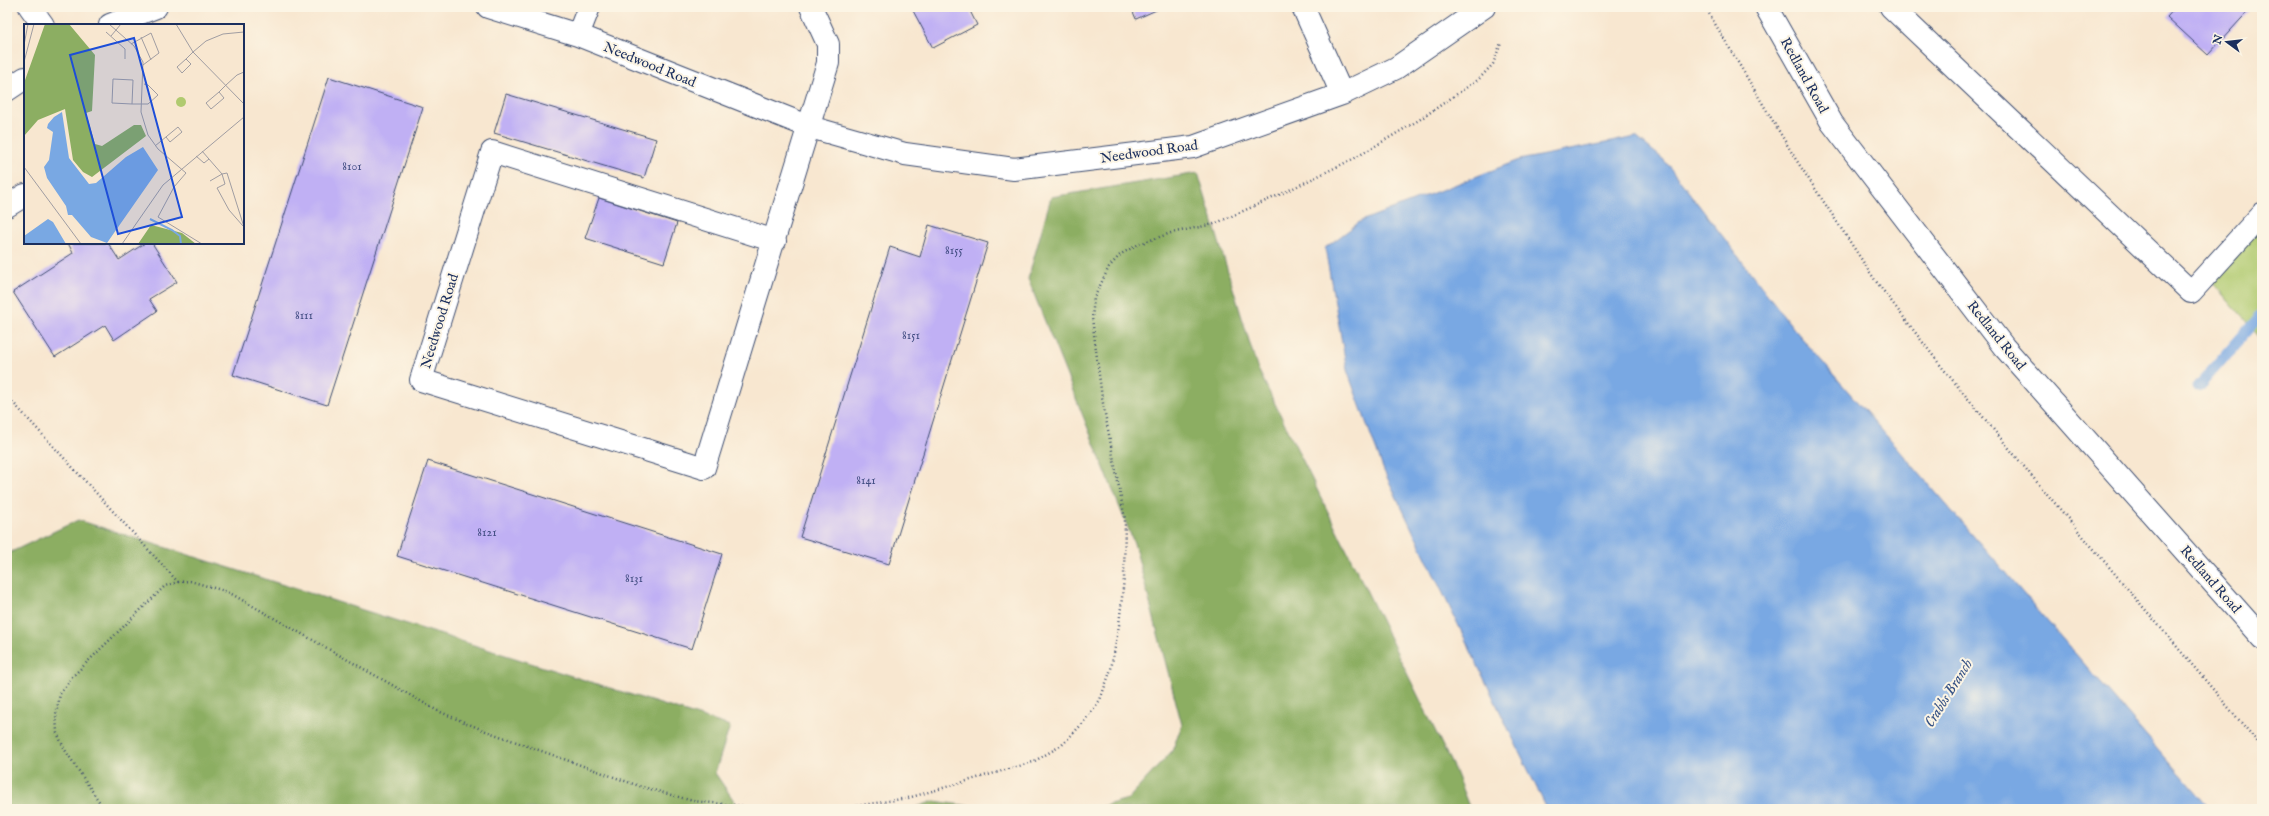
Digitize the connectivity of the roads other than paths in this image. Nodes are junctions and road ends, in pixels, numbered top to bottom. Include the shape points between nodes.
1 (30, 7) edge
2 (156, 7) edge
3 (488, 7) edge
4 (589, 7) edge
5 (811, 7) edge
6 (1303, 7) edge
7 (1484, 7) edge
8 (1766, 7) edge
9 (1891, 7) edge
10 (42, 24) edge
11 (113, 24) edge
12 (578, 35) junction
13 (24, 79) edge
14 (7, 90) edge
15 (1342, 94) junction
16 (810, 128) junction
17 (24, 196) edge
18 (7, 206) edge
19 (2262, 214) edge
20 (775, 241) junction
21 (2262, 638) edge

1 - 10 street
2 - 11 street
3 - 12 street, Needwood Road
4 - 12 street
5 - 16 street via 828,44 828,63
6 - 15 street
7 - 15 street, Needwood Road via 1396,68
8 - 21 street, Redland Road via 1832,123 2004,347
9 - 19 street via 2191,292
12 - 16 street, Needwood Road
13 - 14 street
15 - 16 street, Needwood Road via 1193,147 1014,169 905,154
16 - 20 street, Needwood Road
17 - 18 street
20 - 20 street, Needwood Road via 704,468 421,380 492,152

